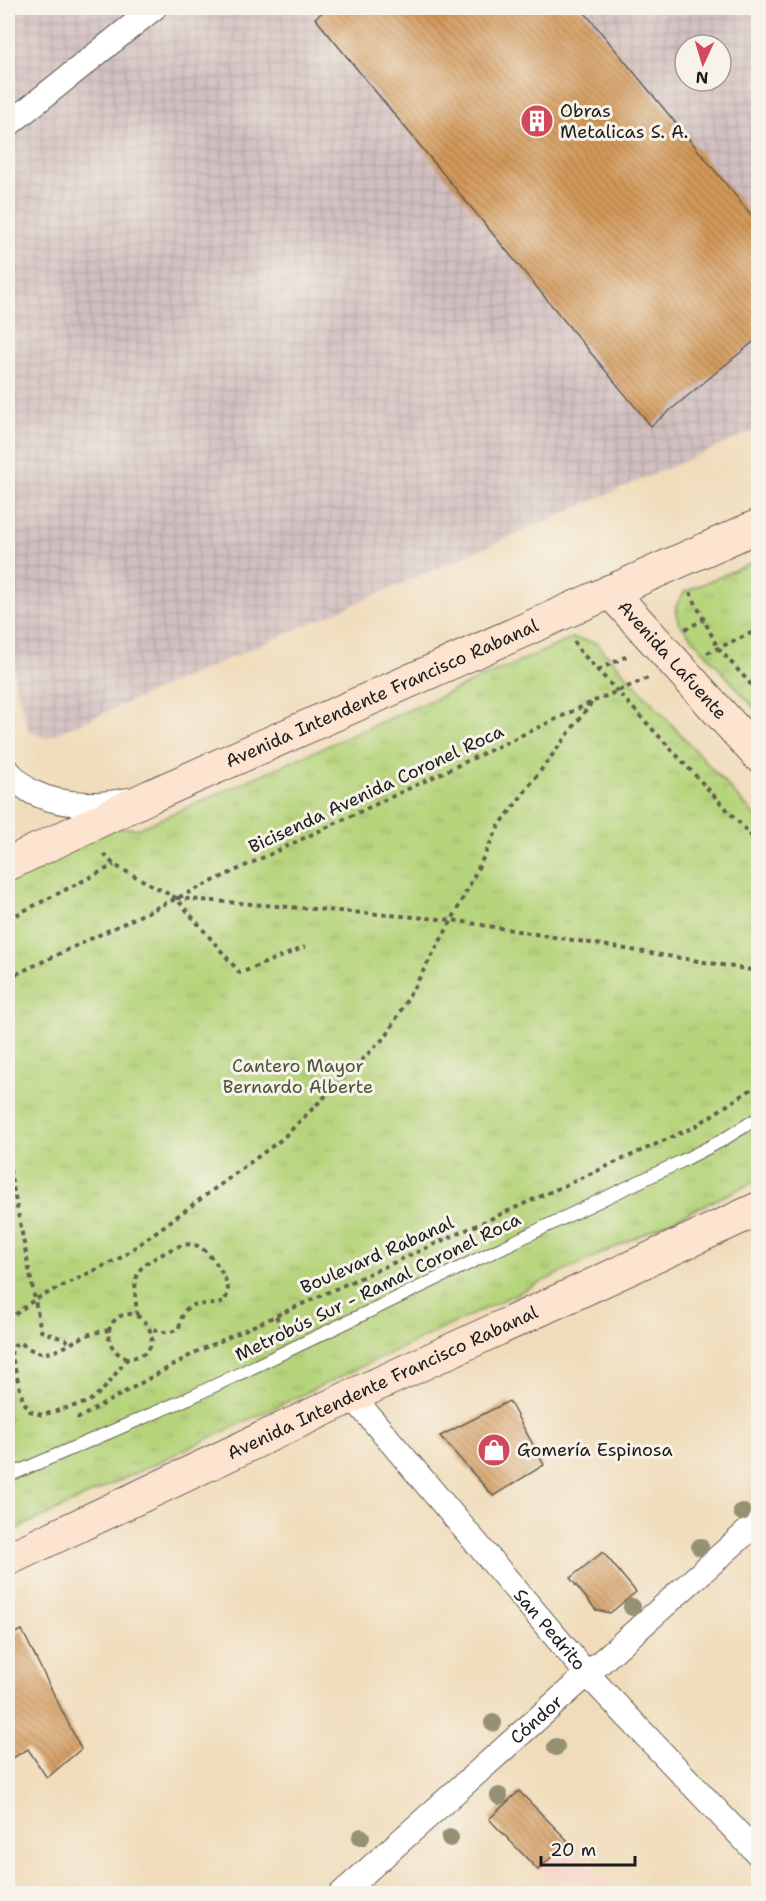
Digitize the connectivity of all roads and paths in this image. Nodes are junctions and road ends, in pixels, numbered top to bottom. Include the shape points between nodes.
1 (154, 8) edge
2 (8, 125) edge
3 (759, 526) edge
4 (679, 561) junction
5 (610, 591) junction
6 (560, 614) junction
7 (759, 630) edge
8 (718, 648) junction
9 (678, 665) junction
10 (618, 691) junction
11 (759, 692) edge
12 (592, 702) junction
13 (759, 755) edge
14 (8, 771) edge
15 (151, 796) junction
16 (82, 829) junction
17 (759, 843) edge
18 (8, 864) edge
19 (114, 866) junction
20 (176, 898) junction
21 (8, 919) edge
22 (452, 920) junction
23 (305, 947) dead end
24 (759, 971) edge
25 (8, 978) edge
26 (759, 1085) edge
27 (759, 1118) edge
28 (8, 1161) edge
29 (759, 1209) edge
30 (34, 1300) junction
31 (137, 1316) junction
32 (8, 1320) edge
33 (151, 1329) junction
34 (109, 1330) junction
35 (75, 1343) junction
36 (128, 1358) junction
37 (352, 1396) junction
38 (67, 1424) dead end
39 (8, 1476) edge
40 (759, 1522) edge
41 (8, 1559) edge
42 (588, 1675) junction
43 (759, 1854) edge
44 (341, 1893) edge

1 - 2 street
3 - 4 main road, Avenida Intendente Francisco Rabanal
4 - 5 main road, Avenida Intendente Francisco Rabanal
4 - 8 path via 692,598
5 - 6 main road, Avenida Intendente Francisco Rabanal
5 - 9 main road, Avenida Lafuente
6 - 10 path via 580,651
6 - 15 main road, Avenida Intendente Francisco Rabanal
7 - 8 path, Bicisenda Avenida Coronel Roca
8 - 9 path, Bicisenda Avenida Coronel Roca
8 - 11 path
9 - 10 path, Bicisenda Avenida Coronel Roca
9 - 13 main road, Avenida Lafuente
10 - 12 path, Bicisenda Avenida Coronel Roca
10 - 17 path
12 - 20 path, Bicisenda Avenida Coronel Roca
12 - 22 path via 499,826
14 - 15 street via 31,792 68,804 108,804
15 - 16 main road, Avenida Intendente Francisco Rabanal
16 - 18 main road, Avenida Intendente Francisco Rabanal
16 - 19 path
19 - 20 path
19 - 21 path
20 - 22 path
20 - 23 path via 240,974
20 - 25 path, Bicisenda Avenida Coronel Roca
22 - 24 path
22 - 30 path via 387,1035 282,1139 122,1257
26 - 38 path, Boulevard Rabanal via 694,1126 198,1351
27 - 39 lane, Metrobús Sur - Ramal Coronel Roca via 682,1161 189,1398
28 - 30 path
29 - 37 main road, Avenida Intendente Francisco Rabanal
30 - 32 path
30 - 35 path via 41,1331
31 - 33 path via 146,1320
31 - 33 path via 135,1283 147,1262 180,1245 205,1250 226,1283 228,1293 224,1302 194,1304 173,1333
31 - 34 path via 120,1317
33 - 36 path via 150,1347 142,1355
34 - 35 path via 89,1334
34 - 36 path via 110,1345 120,1356
35 - 36 path via 59,1351 42,1353 21,1343 15,1345 11,1353 23,1401 30,1412 48,1414 88,1402 103,1390
37 - 41 main road, Avenida Intendente Francisco Rabanal
37 - 42 street, San Pedrito
40 - 42 street, Cóndor
42 - 43 street, San Pedrito
42 - 44 street, Cóndor

